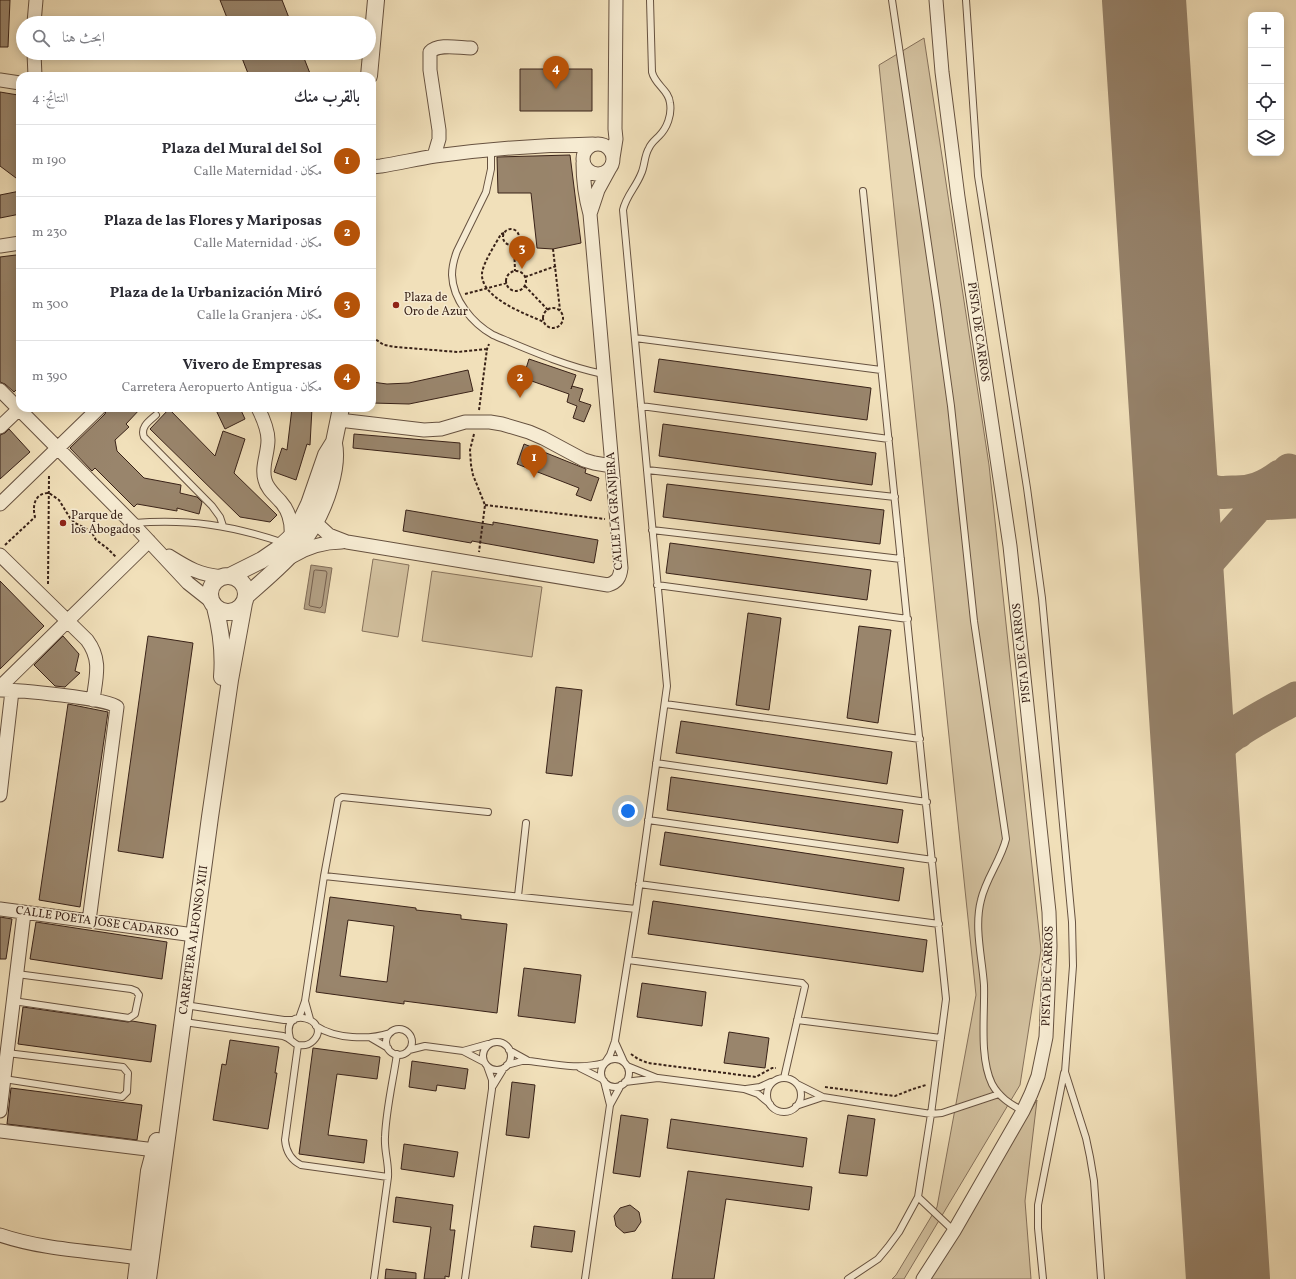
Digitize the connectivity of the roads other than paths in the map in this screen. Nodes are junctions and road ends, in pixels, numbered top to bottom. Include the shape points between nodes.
1 (36, 0) edge
2 (376, 0) edge
3 (616, 0) edge
4 (650, 0) edge
5 (892, 0) edge
6 (936, 0) edge
7 (966, 0) edge
8 (35, 16) edge
9 (375, 16) edge
10 (471, 48) dead end
11 (34, 60) edge
12 (370, 60) edge
13 (35, 72) edge
14 (369, 72) edge
15 (0, 80) edge
16 (16, 82) edge
17 (615, 129) junction
18 (568, 144) junction
19 (598, 144) junction
20 (491, 150) junction
21 (434, 156) junction
22 (583, 161) junction
23 (612, 162) junction
24 (376, 168) edge
25 (863, 191) dead end
26 (590, 214) junction
27 (16, 244) edge
28 (0, 246) edge
29 (634, 338) junction
30 (882, 370) junction
31 (603, 374) junction
32 (0, 390) edge
33 (16, 406) edge
34 (641, 406) junction
35 (16, 412) edge
36 (21, 412) edge
37 (95, 412) edge
38 (260, 412) edge
39 (340, 414) edge
40 (156, 415) dead end
41 (0, 427) edge
42 (889, 439) junction
43 (334, 442) junction
44 (53, 452) junction
45 (612, 466) junction
46 (647, 470) junction
47 (895, 496) junction
48 (0, 504) edge
49 (132, 523) junction
50 (316, 523) junction
51 (223, 526) junction
52 (652, 530) junction
53 (347, 542) junction
54 (152, 544) junction
55 (288, 546) junction
56 (2, 550) edge
57 (901, 559) junction
58 (226, 576) junction
59 (657, 586) junction
60 (245, 599) junction
61 (214, 604) junction
62 (908, 619) junction
63 (66, 621) junction
64 (4, 689) edge
65 (93, 700) junction
66 (665, 704) junction
67 (920, 739) junction
68 (3, 748) edge
69 (656, 763) junction
70 (0, 795) edge
71 (927, 802) junction
72 (488, 812) dead end
73 (648, 820) junction
74 (526, 823) dead end
75 (933, 860) junction
76 (324, 876) junction
77 (639, 884) junction
78 (518, 896) junction
79 (636, 908) junction
80 (0, 909) edge
81 (24, 913) junction
82 (89, 921) junction
83 (939, 924) junction
84 (190, 935) junction
85 (628, 960) junction
86 (17, 974) junction
87 (13, 1001) junction
88 (305, 1001) junction
89 (185, 1005) junction
90 (297, 1019) junction
91 (310, 1019) junction
92 (797, 1020) junction
93 (183, 1022) junction
94 (316, 1026) junction
95 (390, 1033) junction
96 (330, 1034) junction
97 (290, 1038) junction
98 (371, 1038) junction
99 (941, 1038) junction
100 (315, 1039) junction
101 (412, 1039) junction
102 (615, 1041) junction
103 (488, 1044) junction
104 (298, 1045) junction
105 (425, 1046) junction
106 (388, 1048) junction
107 (409, 1050) junction
108 (509, 1050) junction
109 (463, 1051) junction
110 (7, 1053) junction
111 (397, 1054) junction
112 (529, 1061) junction
113 (605, 1062) junction
114 (486, 1064) junction
115 (626, 1064) junction
116 (506, 1066) junction
117 (577, 1067) junction
118 (1065, 1072) junction
119 (658, 1078) junction
120 (784, 1078) junction
121 (4, 1080) junction
122 (603, 1080) junction
123 (775, 1080) junction
124 (623, 1084) junction
125 (797, 1084) junction
126 (492, 1089) junction
127 (744, 1089) junction
128 (999, 1094) junction
129 (823, 1097) junction
130 (770, 1104) junction
131 (610, 1105) junction
132 (796, 1106) junction
133 (0, 1111) edge
134 (1023, 1111) junction
135 (931, 1114) junction
136 (0, 1131) edge
137 (160, 1153) junction
138 (388, 1177) junction
139 (918, 1197) junction
140 (954, 1231) junction
141 (0, 1235) edge
142 (138, 1258) junction
143 (145, 1279) edge
144 (374, 1279) edge
145 (465, 1279) edge
146 (585, 1279) edge
147 (848, 1279) edge
148 (923, 1279) edge
149 (1043, 1279) edge
150 (1101, 1279) edge

1 - 8 street
2 - 9 street
3 - 17 street
4 - 29 lane via 652,72 655,81 668,94 671,108 664,130 648,149 642,174 626,200 623,210
5 - 128 lane via 951,406 974,621 1006,839 983,891 979,918 985,1052 987,1069
6 - 134 street, PISTA DE CARROS via 942,72 958,197 1010,546 1049,912 1046,1037 1038,1076
7 - 118 lane via 978,176 1042,598 1072,922 1073,966
10 - 21 street via 440,47 430,52 430,70 439,130
11 - 13 street
12 - 14 street
15 - 16 street
17 - 19 street
17 - 23 street via 616,148
18 - 19 street
18 - 20 street
18 - 22 street
19 - 22 street via 586,149
19 - 23 street via 607,147 611,152
20 - 21 street
20 - 31 lane via 491,169 486,192 454,261 452,275 457,296 478,324 493,335 556,361
21 - 24 street
22 - 23 street via 588,171 593,173 603,173
22 - 26 street, CALLE LA GRANJERA via 585,197
23 - 26 street, CALLE LA GRANJERA
25 - 30 lane
26 - 31 street, CALLE LA GRANJERA
27 - 28 street
29 - 30 lane
29 - 34 lane
30 - 42 lane
31 - 45 street, CALLE LA GRANJERA
32 - 33 street
34 - 42 lane
34 - 46 lane
35 - 41 street
36 - 44 street
37 - 44 street
38 - 55 street via 267,430 268,441 263,473 268,488 287,511 290,519
39 - 43 street
39 - 45 street via 424,430 441,429 465,422 502,424 543,438 584,460
40 - 51 lane via 143,427 144,437 212,506
42 - 47 lane
43 - 50 street via 332,476
43 - 55 street via 326,455 303,518
44 - 48 street
44 - 49 street
45 - 53 street, CALLE LA GRANJERA via 621,568 620,577 608,585
46 - 47 lane
46 - 52 lane
47 - 57 lane
49 - 51 lane via 170,521
49 - 54 street
50 - 53 street, CALLE LA GRANJERA via 329,535
50 - 55 street via 305,539
51 - 55 lane via 254,533
52 - 57 lane
52 - 59 lane
53 - 55 street, CALLE LA GRANJERA via 311,547
54 - 58 street via 204,575
54 - 61 street via 188,583
54 - 63 street via 124,565
55 - 58 street
55 - 60 street
56 - 63 street
57 - 62 lane
58 - 60 street via 237,578 242,583
58 - 61 street via 217,580 210,590
59 - 62 lane
59 - 66 lane via 667,674
60 - 61 street via 239,608 233,611 219,610
60 - 84 street, CARRETERA ALFONSO XIII
61 - 84 street, CARRETERA ALFONSO XIII via 221,637 222,670
62 - 67 lane
63 - 64 street via 24,663
63 - 65 street via 94,649 97,659
64 - 65 street
64 - 68 street
65 - 82 street via 117,707
66 - 67 lane
66 - 69 lane
67 - 71 lane
68 - 70 street
69 - 71 lane
69 - 73 lane
71 - 75 lane
72 - 76 lane via 342,797 336,802
73 - 75 lane
73 - 77 lane
74 - 78 lane
75 - 83 lane
76 - 78 lane
76 - 88 lane
77 - 79 lane
77 - 83 lane
78 - 79 lane
79 - 85 lane
80 - 81 street, CALLE POETA JOSE CADARSO
81 - 82 street, CALLE POETA JOSE CADARSO
81 - 86 street
82 - 84 street, CALLE POETA JOSE CADARSO
83 - 99 lane via 946,990
84 - 89 street, CARRETERA ALFONSO XIII
84 - 137 street, CARRETERA ALFONSO XIII
85 - 92 lane via 802,983 805,986
85 - 102 lane
86 - 87 street
86 - 87 lane via 131,989 139,995 135,1014 129,1018
87 - 110 street
88 - 90 lane
88 - 91 lane
89 - 90 lane via 284,1020
89 - 93 street, CARRETERA ALFONSO XIII
90 - 91 lane
90 - 97 lane via 289,1028
91 - 94 lane
92 - 99 lane
92 - 120 lane
93 - 97 lane
93 - 137 street, CARRETERA ALFONSO XIII
94 - 96 lane
94 - 100 lane
95 - 98 lane
95 - 101 lane via 403,1029
95 - 106 lane
96 - 98 lane
96 - 100 lane
97 - 104 lane
98 - 106 lane
99 - 135 lane
100 - 104 lane via 310,1044
101 - 105 lane
101 - 107 lane
102 - 113 lane
102 - 115 lane
103 - 108 lane via 498,1042
103 - 109 lane
103 - 114 lane via 483,1052
104 - 138 lane via 285,1140 287,1151 302,1165
105 - 107 lane
105 - 109 lane
106 - 111 lane
107 - 111 lane
108 - 112 lane
108 - 116 lane
109 - 114 lane
110 - 121 street
110 - 121 lane via 123,1067 128,1073 126,1092 122,1097
111 - 138 lane via 384,1138
112 - 116 lane
112 - 117 lane
113 - 115 lane via 617,1059
113 - 117 lane
113 - 122 lane via 600,1072
114 - 116 lane via 496,1070
114 - 126 lane via 492,1080
115 - 119 lane
115 - 124 lane via 629,1074
116 - 126 lane
117 - 122 lane
118 - 149 lane via 1038,1204
118 - 150 lane via 1086,1138 1094,1181
119 - 124 lane
119 - 127 lane
120 - 123 lane
120 - 125 lane via 789,1078
121 - 133 street
122 - 124 lane via 614,1087
122 - 131 lane
123 - 127 lane
123 - 130 lane via 767,1094
124 - 131 lane
125 - 129 lane
125 - 132 lane via 800,1098
126 - 145 lane
127 - 130 lane via 758,1094
128 - 134 lane
128 - 135 lane via 942,1113
129 - 132 lane
129 - 135 lane
130 - 132 lane via 779,1111
131 - 146 lane
134 - 140 street, PISTA DE CARROS
135 - 139 lane
136 - 137 street via 127,1146
137 - 142 street, CARRETERA ALFONSO XIII via 149,1171
137 - 143 street, CARRETERA ALFONSO XIII
138 - 144 lane
139 - 140 lane
139 - 147 lane via 888,1247 878,1258
140 - 148 street, PISTA DE CARROS
141 - 142 street via 36,1245
142 - 143 street, CARRETERA ALFONSO XIII

